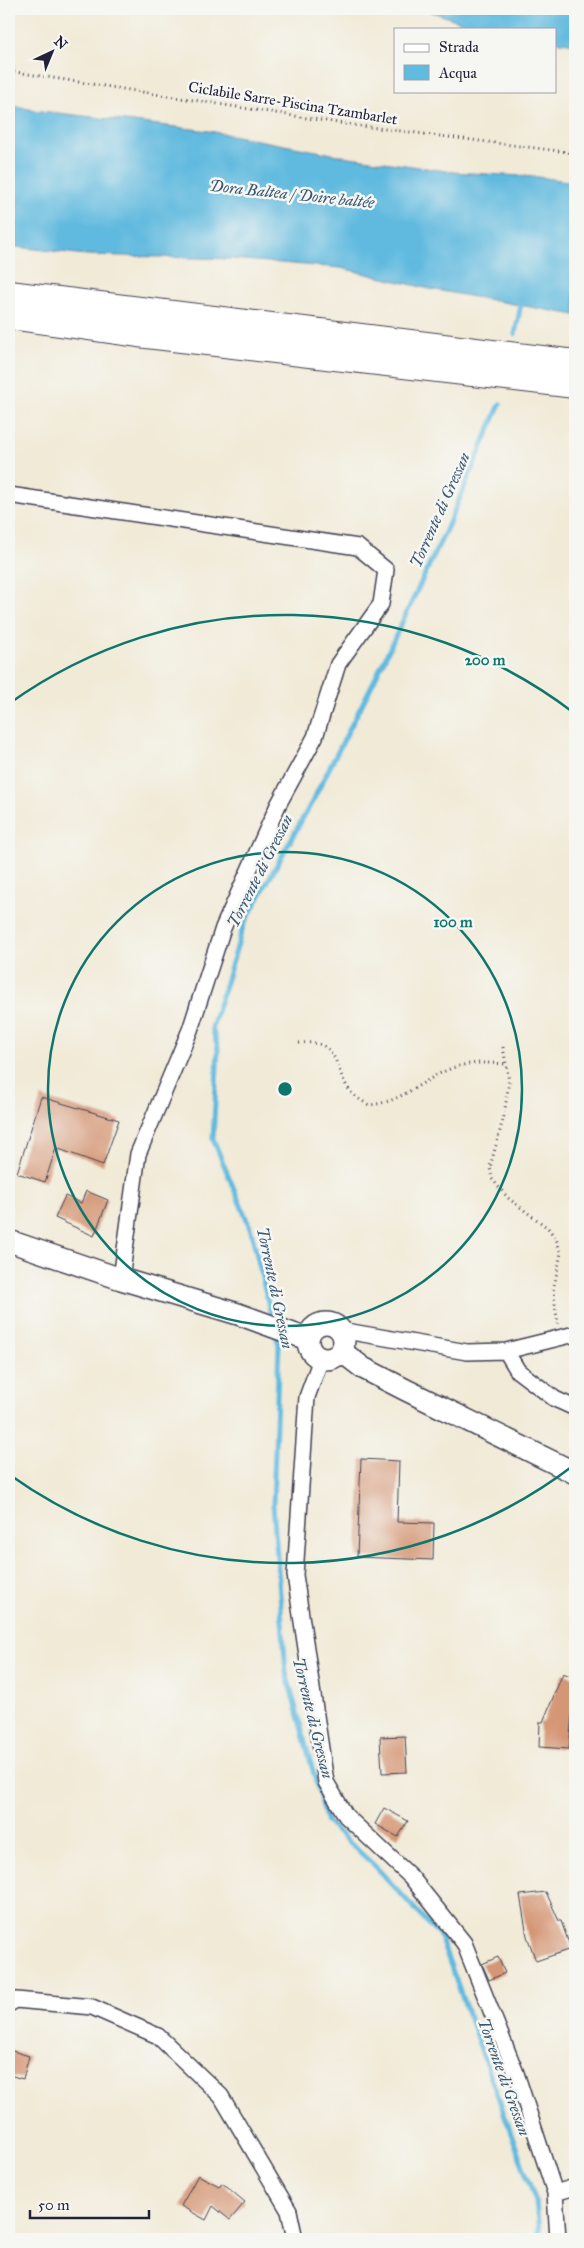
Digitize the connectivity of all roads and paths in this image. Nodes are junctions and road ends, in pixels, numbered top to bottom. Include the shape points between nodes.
1 (9, 71) edge
2 (575, 153) edge
3 (9, 295) edge
4 (9, 315) edge
5 (575, 364) edge
6 (575, 384) edge
7 (9, 495) edge
8 (299, 1043) dead end
9 (503, 1047) dead end
10 (506, 1064) junction
11 (9, 1241) edge
12 (121, 1279) junction
13 (340, 1330) junction
14 (571, 1336) edge
15 (307, 1339) junction
16 (506, 1351) junction
17 (341, 1352) junction
18 (321, 1359) junction
19 (575, 1408) edge
20 (575, 1473) edge
21 (9, 2004) edge
22 (575, 2187) edge
23 (555, 2193) junction
24 (295, 2239) edge
25 (558, 2239) edge

1 - 2 path, Ciclabile Sarre-Piscina Tzambarlet via 345,124
3 - 5 highway
4 - 6 highway
7 - 12 street via 358,548 386,570 382,604 338,664 316,737 278,805 223,928 190,1030 138,1154
8 - 10 path via 324,1045 335,1058 351,1091 369,1105 392,1101 454,1068 474,1062
9 - 10 path
10 - 14 path via 508,1081 504,1116 490,1167 492,1178 508,1198 548,1228 556,1239 561,1253 553,1292 554,1306 557,1324
11 - 12 main road
12 - 15 main road via 238,1314
13 - 15 main road via 332,1324 321,1323 312,1329
13 - 16 street via 467,1352
13 - 17 main road via 344,1340
14 - 16 street
15 - 18 main road via 310,1351
16 - 19 street via 518,1371 555,1399
17 - 18 main road via 328,1360
17 - 20 main road via 406,1390
18 - 23 street via 307,1397 295,1575 326,1782 346,1816 411,1877 464,1943 516,2073
21 - 24 street via 16,2000 92,2007 158,2036 221,2096 289,2211
22 - 23 street
23 - 25 street

